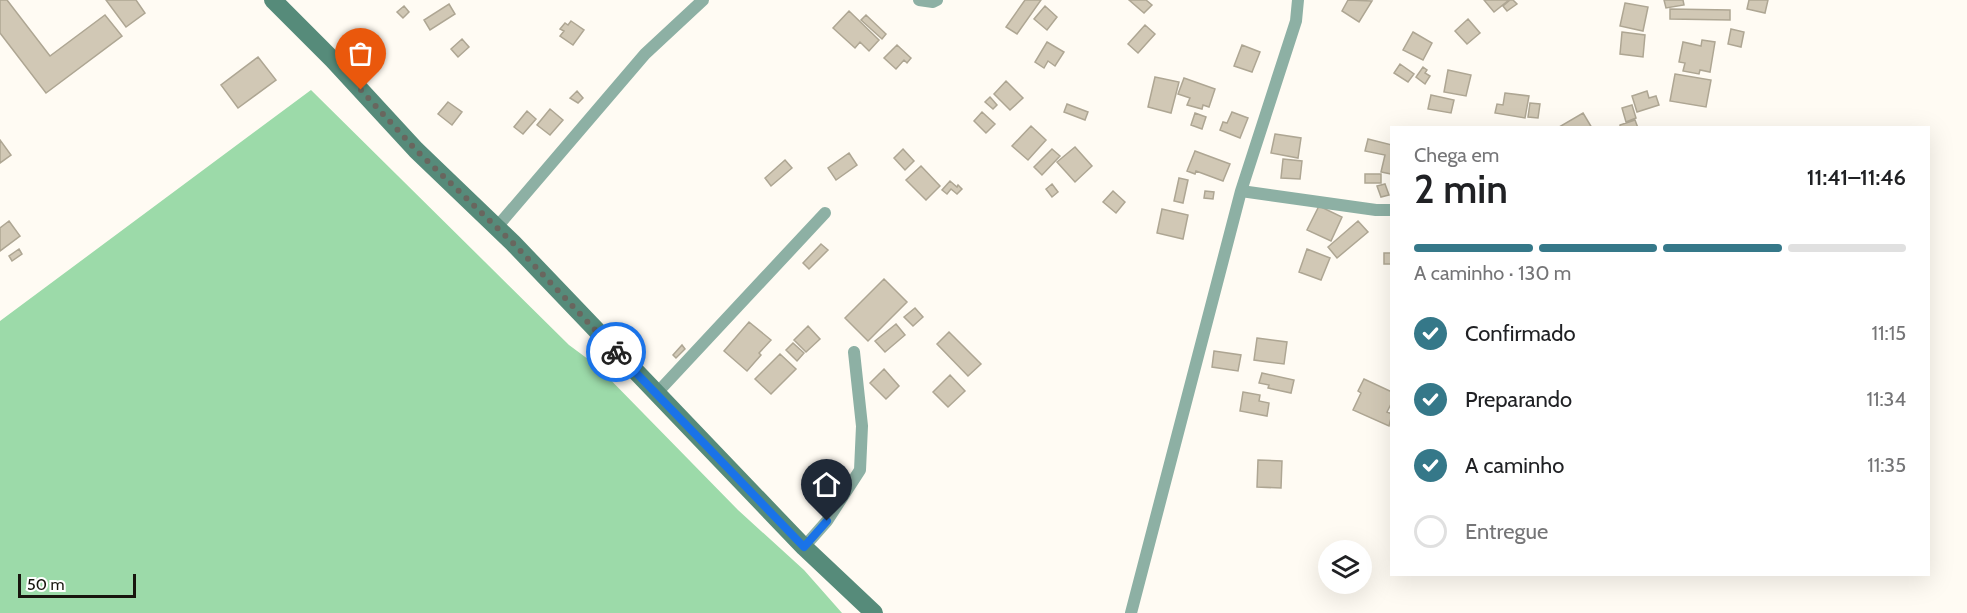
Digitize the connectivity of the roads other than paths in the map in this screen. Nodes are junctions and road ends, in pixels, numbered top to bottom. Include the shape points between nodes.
1 (273, 0) edge
2 (703, 0) edge
3 (919, 0) edge
4 (937, 0) edge
5 (1298, 0) edge
6 (1241, 191) junction
7 (1390, 210) edge
8 (825, 213) dead end
9 (497, 227) junction
10 (854, 352) dead end
11 (656, 394) junction
12 (804, 547) junction
13 (874, 613) edge
14 (1131, 613) edge

1 - 9 main road via 416,150
2 - 9 street via 645,54
3 - 4 street
5 - 6 street via 1296,21
6 - 7 street
6 - 14 street
8 - 11 street
9 - 11 main road
10 - 12 street via 862,426 860,470 827,521
11 - 12 main road
12 - 13 main road

